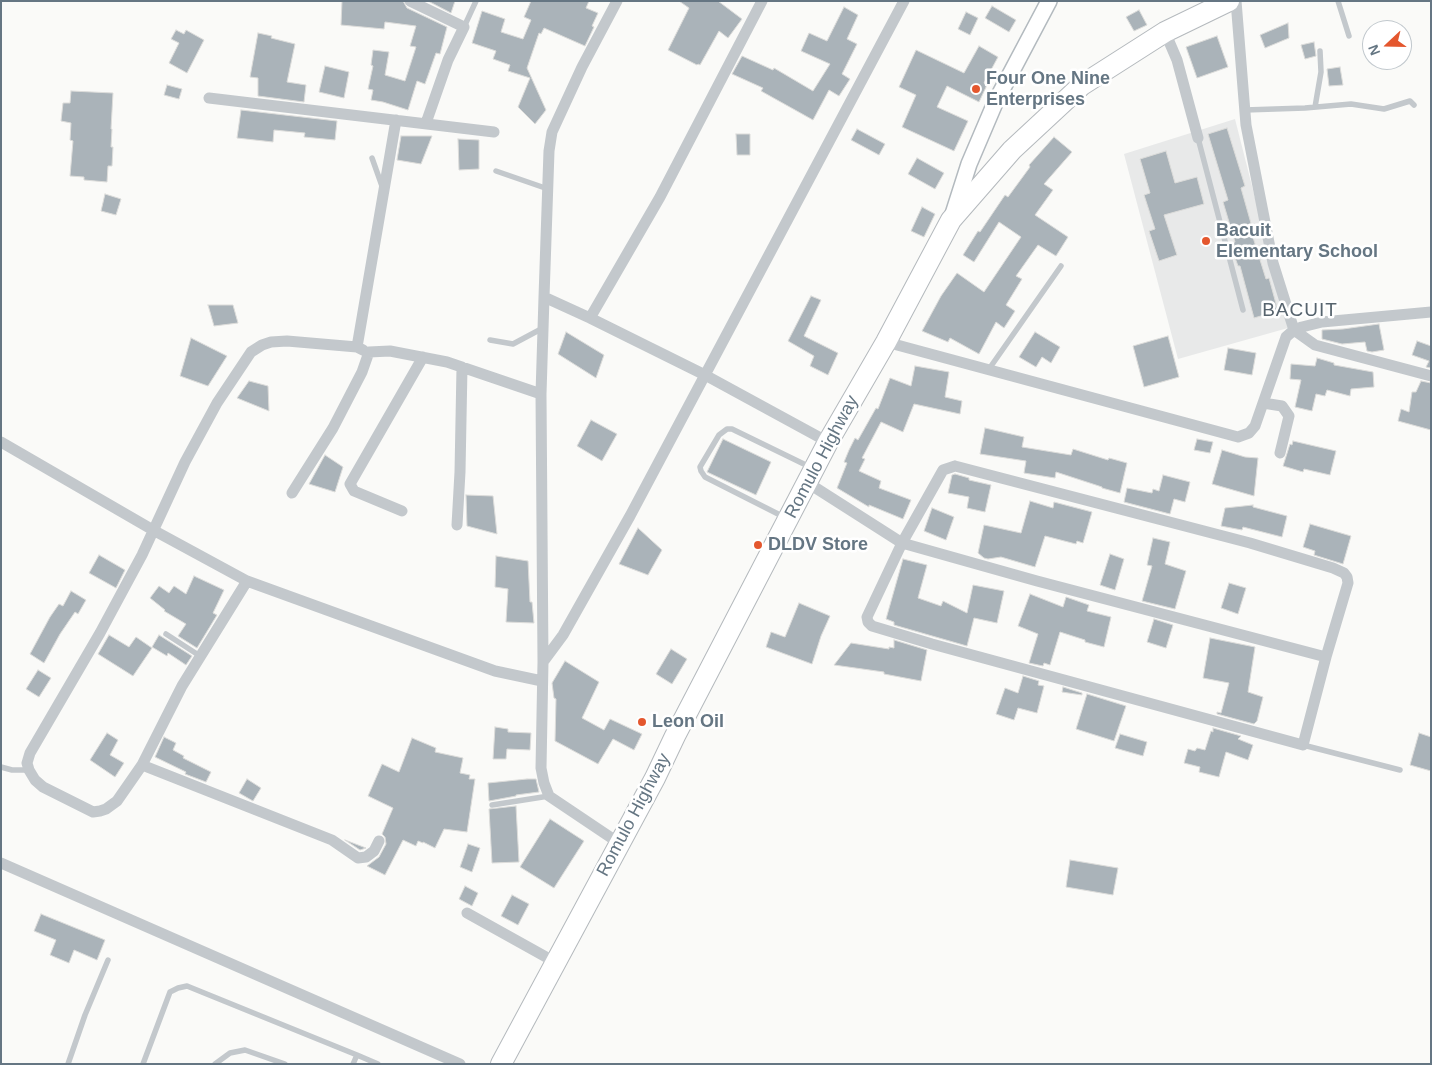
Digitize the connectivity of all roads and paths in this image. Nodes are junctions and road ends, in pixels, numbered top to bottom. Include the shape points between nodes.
1 (410, 1) edge
2 (476, 1) edge
3 (617, 1) edge
4 (762, 1) edge
5 (904, 1) edge
6 (1229, 1) edge
7 (1236, 1) edge
8 (1338, 1) edge
9 (1044, 3) edge
10 (464, 27) junction
11 (1165, 32) junction
12 (1349, 36) dead end
13 (1320, 51) dead end
14 (209, 98) dead end
15 (1414, 106) dead end
16 (1315, 107) junction
17 (1245, 110) junction
18 (396, 120) junction
19 (426, 123) junction
20 (494, 132) dead end
21 (1198, 138) joint
22 (372, 158) dead end
23 (496, 171) dead end
24 (548, 189) junction
25 (384, 190) junction
26 (951, 220) junction
27 (1061, 266) dead end
28 (544, 297) junction
29 (1243, 310) dead end
30 (1431, 312) edge
31 (590, 318) junction
32 (543, 328) junction
33 (1294, 330) junction
34 (490, 340) dead end
35 (886, 342) junction
36 (357, 347) junction
37 (369, 352) junction
38 (423, 357) junction
39 (462, 367) junction
40 (989, 369) junction
41 (705, 375) junction
42 (1431, 376) edge
43 (541, 394) junction
44 (1263, 403) junction
45 (1, 442) edge
46 (828, 442) junction
47 (1280, 453) dead end
48 (811, 476) junction
49 (292, 493) dead end
50 (402, 511) dead end
51 (789, 519) junction
52 (457, 525) dead end
53 (153, 530) junction
54 (902, 543) junction
55 (247, 581) junction
56 (166, 634) dead end
57 (200, 656) junction
58 (1326, 657) junction
59 (543, 662) junction
60 (542, 681) junction
61 (1303, 745) junction
62 (142, 764) junction
63 (1, 767) edge
64 (28, 770) junction
65 (1400, 770) dead end
66 (549, 796) junction
67 (492, 805) dead end
68 (379, 841) dead end
69 (619, 843) junction
70 (1, 863) edge
71 (466, 913) dead end
72 (108, 960) dead end
73 (555, 962) junction
74 (357, 1055) junction
75 (68, 1064) edge
76 (143, 1064) edge
77 (214, 1064) edge
78 (285, 1064) edge
79 (353, 1064) edge
80 (378, 1064) edge
81 (460, 1064) edge
82 (501, 1064) edge

1 - 10 street
2 - 10 lane
3 - 24 street via 552,132
4 - 31 street via 660,197
5 - 41 street
6 - 11 highway, Romulo Highway
7 - 17 street
8 - 12 lane
9 - 26 main road via 995,102 969,164
10 - 19 street via 448,60
11 - 21 street
11 - 26 highway, Romulo Highway via 1082,85 1012,150
13 - 16 lane
14 - 18 street
15 - 16 lane via 1410,102 1384,109 1351,104
16 - 17 lane
17 - 33 street via 1272,263
18 - 19 street
18 - 25 street
19 - 20 street
21 - 29 lane
22 - 25 lane
23 - 24 lane
24 - 28 street
25 - 36 street
26 - 35 highway, Romulo Highway
27 - 40 lane
28 - 31 street
28 - 32 street
30 - 33 street via 1322,322
31 - 41 street
32 - 34 lane via 513,344
32 - 43 street
33 - 42 street via 1315,345
33 - 44 street via 1286,337
35 - 40 street
35 - 46 highway, Romulo Highway
36 - 37 street
36 - 53 street via 287,341 271,342 251,352 217,403
37 - 38 street via 390,351
37 - 49 street via 333,428
38 - 39 street
38 - 50 street via 350,484 354,491
39 - 43 street
39 - 52 street
40 - 44 street via 1238,437 1249,433 1255,426
41 - 46 street
41 - 59 street via 568,626
43 - 59 street
44 - 47 street via 1282,406 1289,416
45 - 53 street
46 - 48 highway, Romulo Highway
48 - 51 highway, Romulo Highway
48 - 51 lane via 732,429 726,429 719,435 700,467 705,477
48 - 54 street
51 - 69 highway, Romulo Highway
53 - 55 street
53 - 64 street via 100,633 30,753
54 - 58 street
54 - 58 street via 943,470 955,466 1241,540 1333,568 1347,577
54 - 61 street via 867,617 876,628
55 - 57 street
55 - 60 street via 495,671
56 - 57 lane
57 - 62 street
58 - 61 street
59 - 60 street
60 - 66 street via 541,768
61 - 65 lane
62 - 64 street via 117,800 100,812 93,812 43,787
62 - 68 street via 332,840 358,858 374,851
63 - 64 lane
66 - 67 lane
66 - 69 street
69 - 73 highway, Romulo Highway
70 - 81 street
71 - 73 street
72 - 75 lane
73 - 82 highway, Romulo Highway
74 - 76 lane via 188,986 170,992
74 - 79 lane
74 - 80 lane
77 - 78 lane via 230,1053 245,1050

